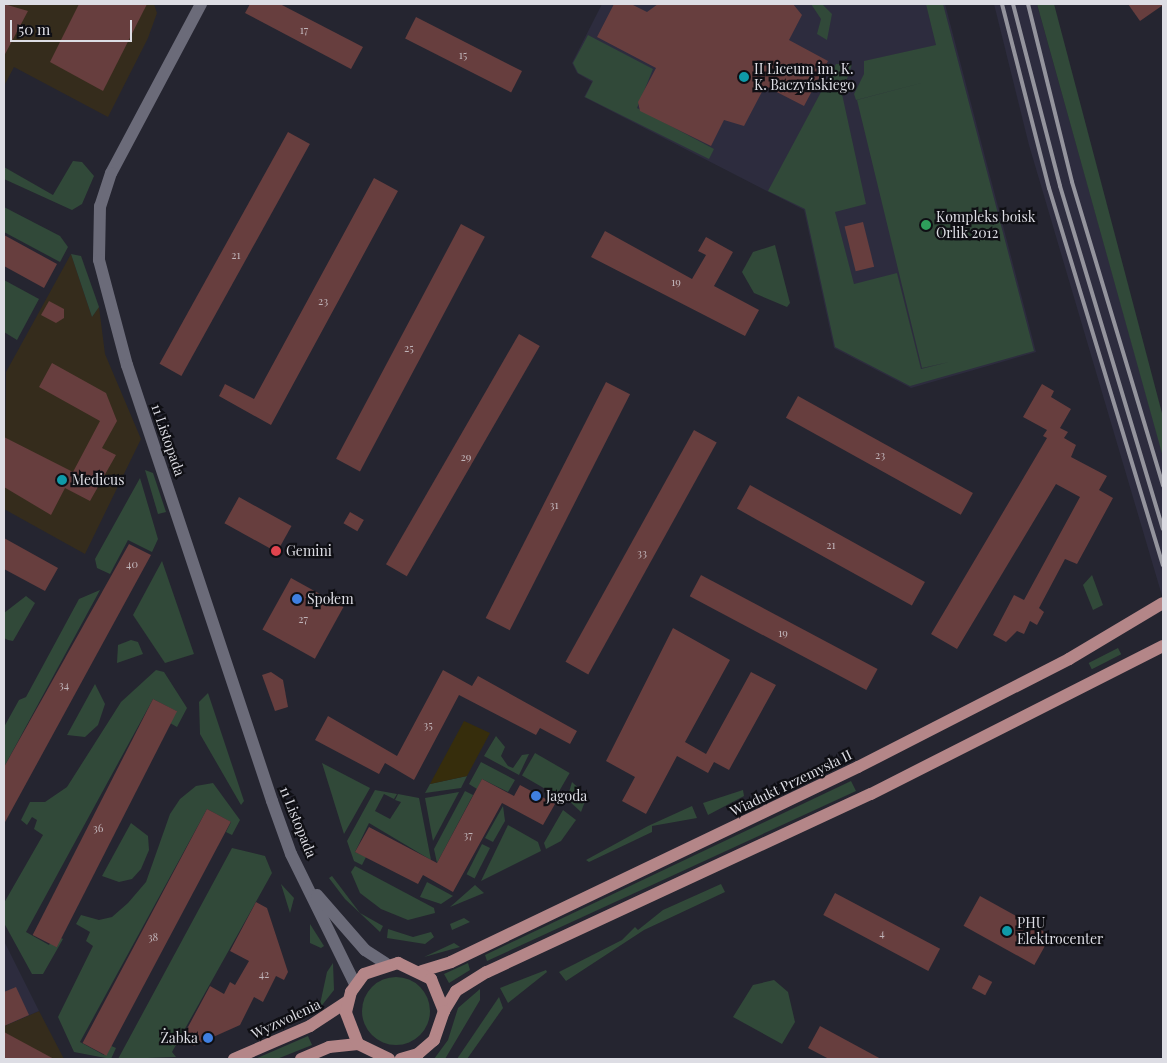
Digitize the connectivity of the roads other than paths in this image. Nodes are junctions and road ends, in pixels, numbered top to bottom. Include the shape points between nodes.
1 (201, 4) edge
2 (1158, 606) edge
3 (1163, 646) edge
4 (312, 890) junction
5 (385, 964) junction
6 (422, 971) junction
7 (355, 984) junction
8 (348, 1001) junction
9 (444, 1011) junction
10 (358, 1044) junction
11 (427, 1053) edge
12 (234, 1059) edge
13 (301, 1059) edge
14 (385, 1059) edge
15 (401, 1059) edge

1 - 4 street, 11 Listopada via 111,173 100,206 99,260 127,365 272,801 291,854
2 - 6 main road, Wiadukt Przemysła II via 1069,659 858,767 451,962
3 - 9 main road via 871,794 488,972 456,991
4 - 5 street, 11 Listopada via 366,950
4 - 7 street, 11 Listopada
5 - 6 main road
5 - 7 main road via 364,974
6 - 9 main road via 438,988
7 - 8 main road
8 - 10 main road via 348,1023
8 - 12 main road, Wyzwolenia via 310,1026
9 - 11 main road via 439,1031
10 - 13 main road via 330,1047
10 - 14 main road
11 - 15 main road

